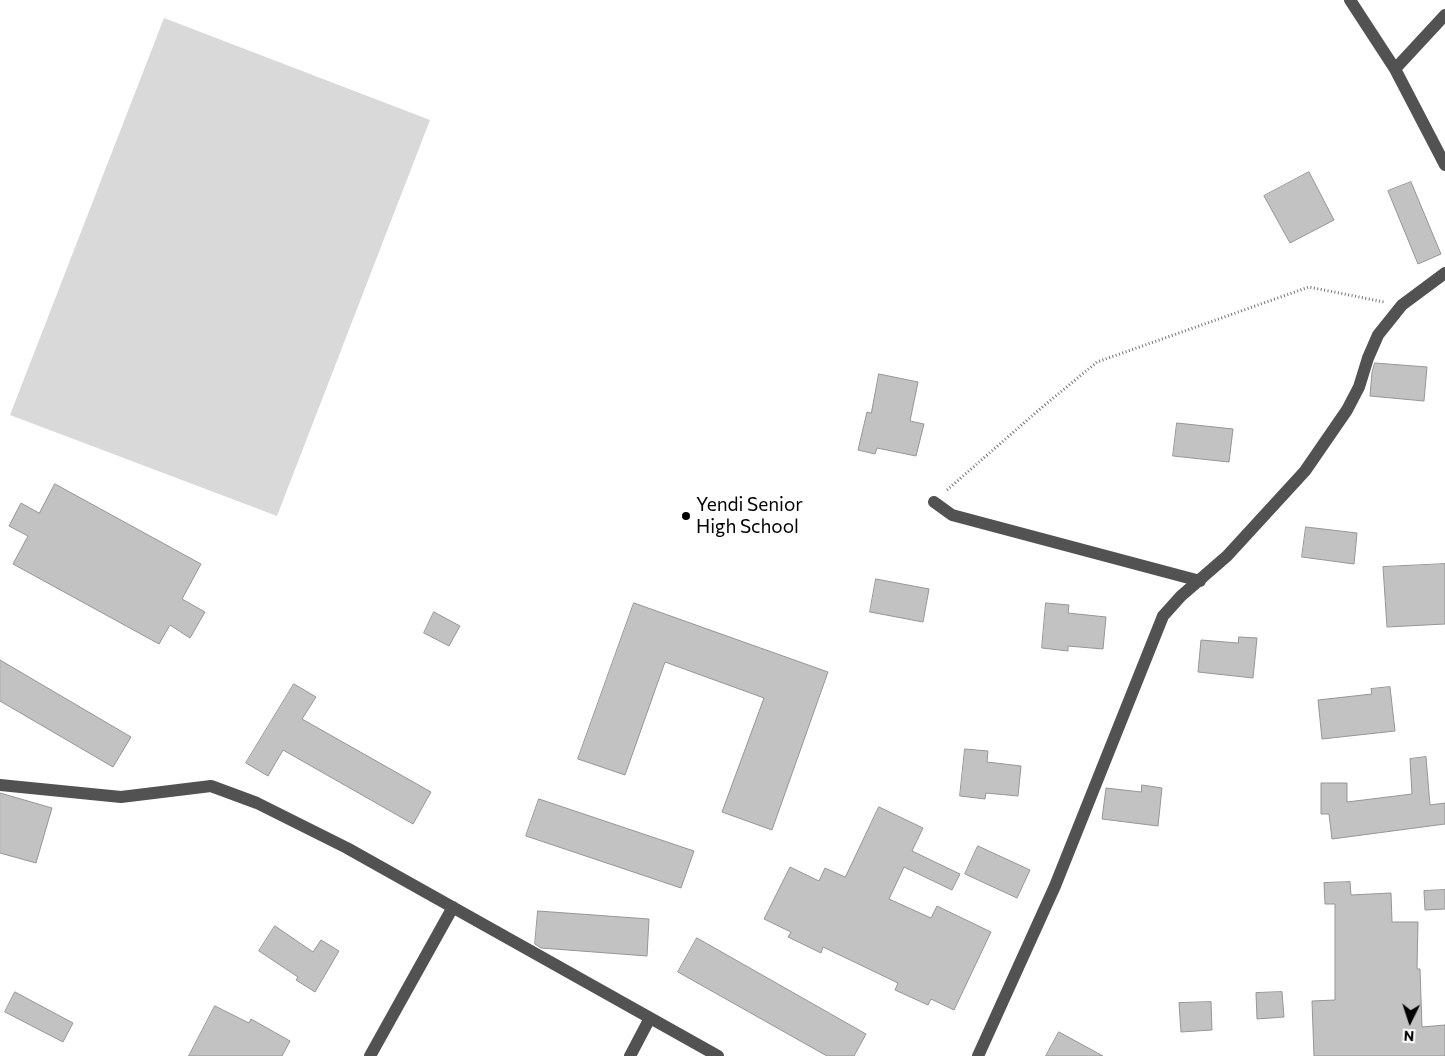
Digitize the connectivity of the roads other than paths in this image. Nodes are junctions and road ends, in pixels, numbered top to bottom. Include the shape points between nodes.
1 (1350, 0) edge
2 (1445, 15) edge
3 (1395, 69) junction
4 (1445, 165) edge
5 (1445, 273) edge
6 (934, 502) road end
7 (1200, 581) junction
8 (0, 785) edge
9 (453, 907) junction
10 (650, 1018) junction
11 (370, 1056) edge
12 (630, 1056) edge
13 (718, 1056) edge
14 (978, 1056) edge

1 - 3 street
2 - 3 street
3 - 4 street
5 - 7 street via 1402,305 1378,335 1347,410 1304,471
6 - 7 street via 952,515
7 - 14 street via 1163,616 1055,886
8 - 9 street via 121,797 211,786 257,803 347,848
9 - 10 street
9 - 11 street
10 - 12 street
10 - 13 street

